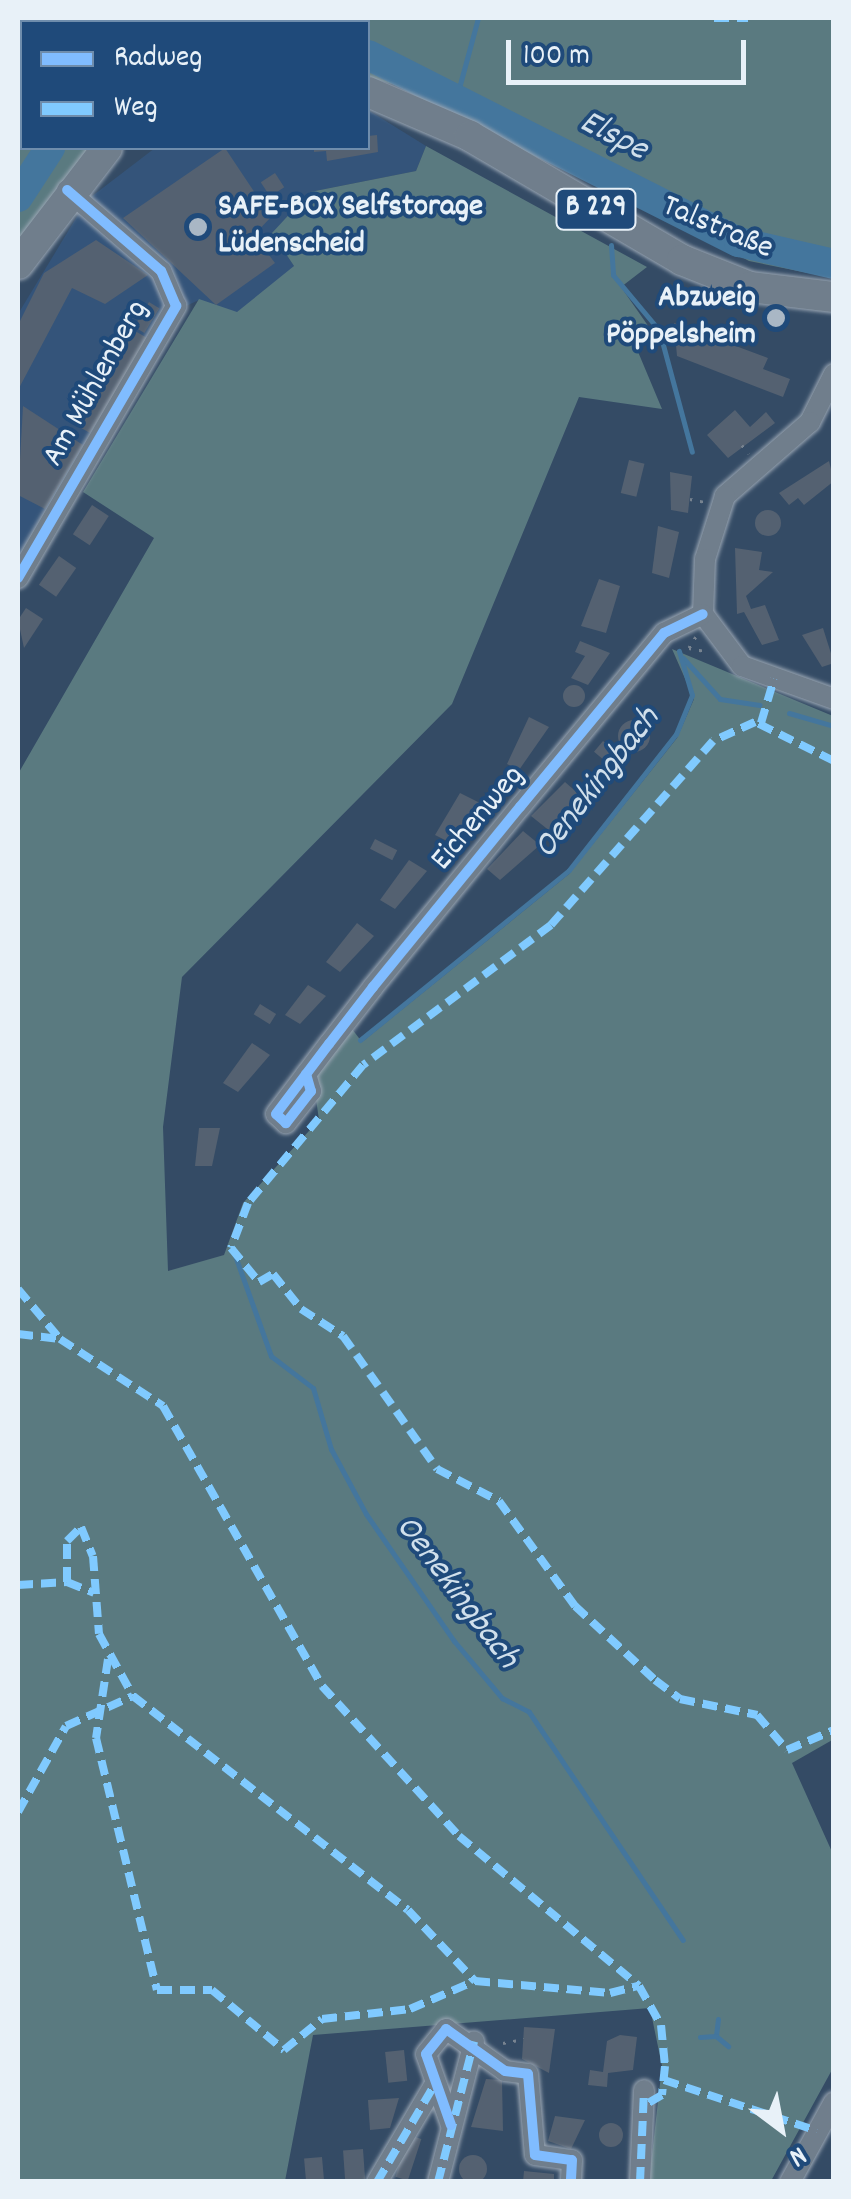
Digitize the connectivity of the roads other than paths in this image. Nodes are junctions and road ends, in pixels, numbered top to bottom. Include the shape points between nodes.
1 (370, 93) edge
2 (105, 150) edge
3 (67, 190) junction
4 (18, 264) edge
5 (834, 296) edge
6 (834, 374) edge
7 (18, 578) edge
8 (702, 614) junction
9 (834, 698) edge
10 (306, 1074) dead end
11 (481, 2048) junction
12 (434, 2084) junction
13 (644, 2090) dead end
14 (834, 2102) edge
15 (451, 2125) junction
16 (377, 2182) edge
17 (438, 2182) edge
18 (572, 2182) edge
19 (640, 2182) edge
20 (790, 2182) edge

1 - 5 main road, Talstraße / B 229 via 470,136 682,260 750,287
2 - 3 main road
3 - 4 main road
3 - 7 street, Am Mühlenberg via 161,271 176,306
6 - 8 street via 810,422 725,496 705,559
8 - 9 street via 742,666
8 - 10 street, Eichenweg via 664,633
11 - 12 street via 446,2029 433,2037 426,2054
11 - 15 street
11 - 18 street via 505,2072 528,2074 535,2155 572,2160
12 - 15 street
12 - 16 street
13 - 19 street
14 - 20 street
15 - 17 street

